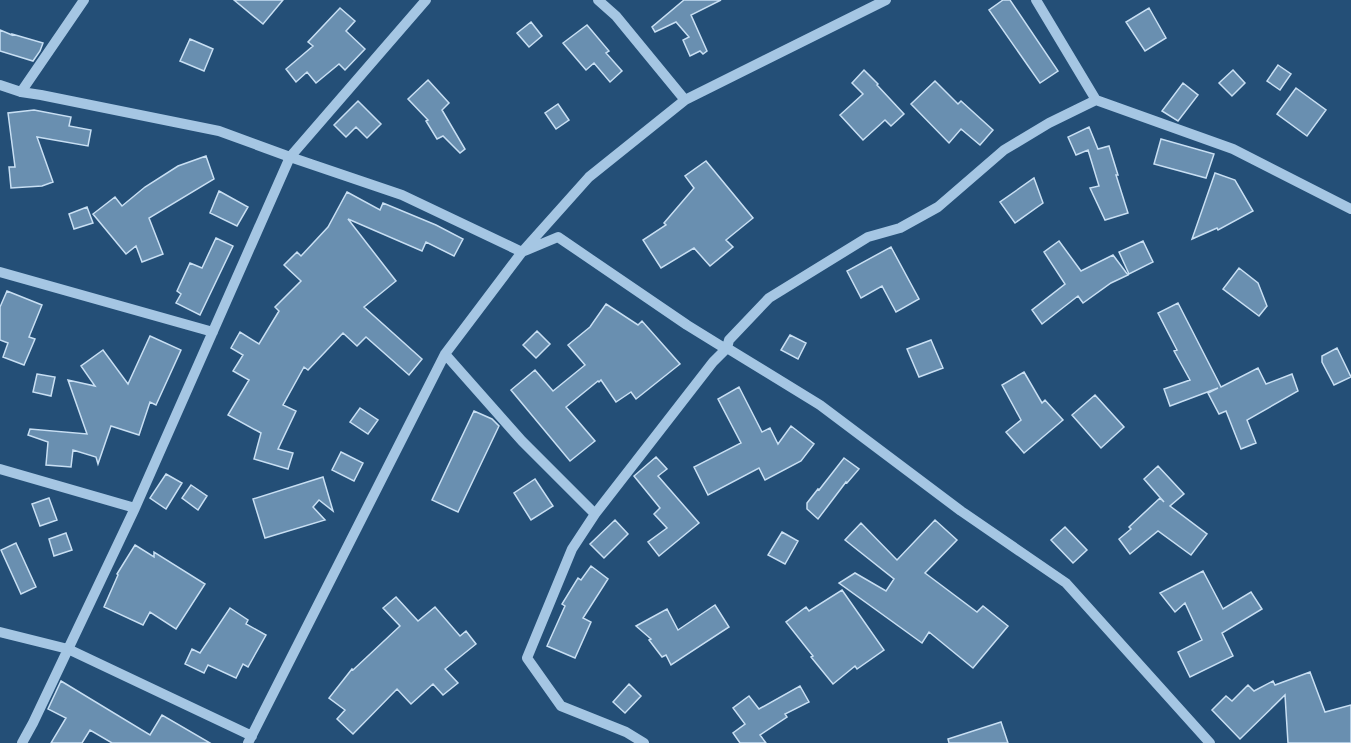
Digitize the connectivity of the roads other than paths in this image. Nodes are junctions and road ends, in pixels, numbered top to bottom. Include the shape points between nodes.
1 (84, 0) edge
2 (426, 0) edge
3 (598, 0) edge
4 (886, 0) edge
5 (1036, 0) edge
6 (0, 86) edge
7 (21, 92) junction
8 (684, 100) junction
9 (1096, 100) junction
10 (290, 157) junction
11 (1351, 209) edge
12 (522, 252) junction
13 (0, 272) edge
14 (213, 332) junction
15 (727, 348) junction
16 (445, 354) junction
17 (0, 469) edge
18 (135, 508) junction
19 (595, 514) junction
20 (0, 632) edge
21 (68, 649) junction
22 (250, 739) edge
23 (22, 743) edge
24 (644, 743) edge
25 (1210, 743) edge

1 - 7 street
2 - 10 street
3 - 8 street via 616,16
4 - 8 street
5 - 9 street
6 - 7 street
7 - 10 street via 219,131
8 - 12 street via 589,177
9 - 11 street via 1233,149
9 - 15 street via 1004,150 938,207 900,228 868,237 770,298 729,340
10 - 12 street via 402,195
10 - 14 street
12 - 15 street via 558,237
12 - 16 street
13 - 14 street
14 - 18 street
15 - 19 street
15 - 25 street via 820,405 961,511 1066,583
16 - 19 street via 522,441
16 - 22 street
17 - 18 street
18 - 21 street
19 - 24 street via 572,549 527,658 561,706
20 - 21 street
21 - 22 street
21 - 23 street

